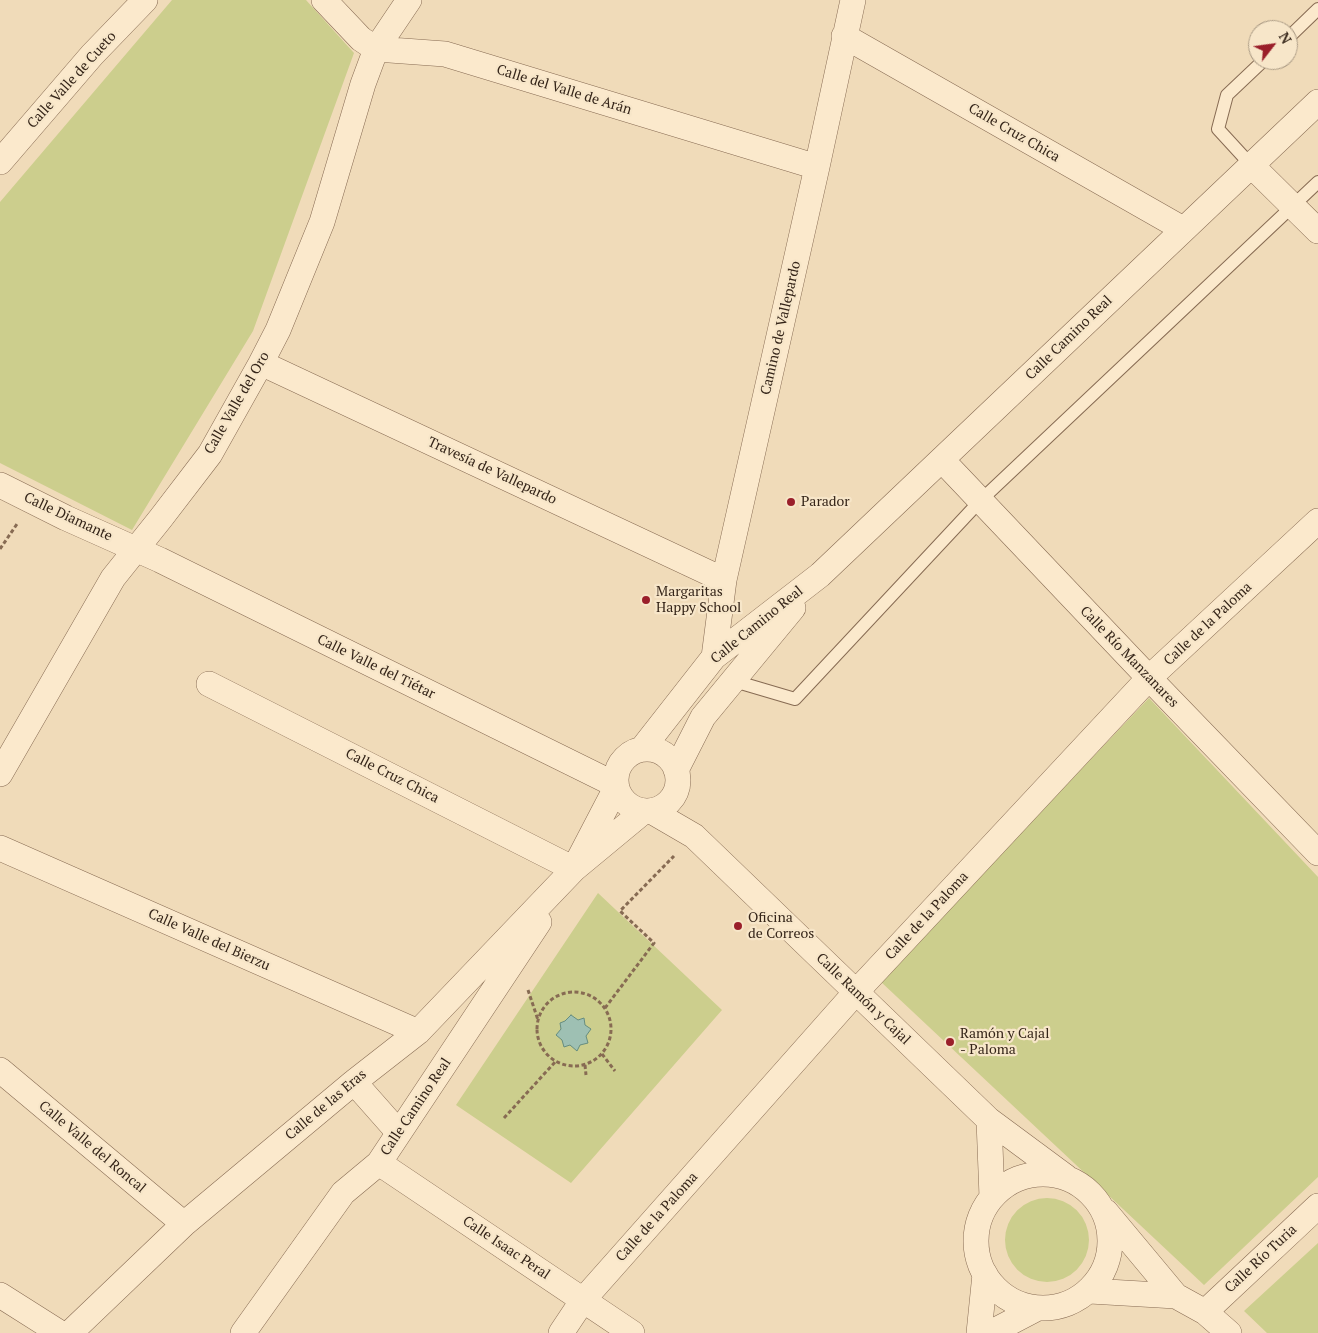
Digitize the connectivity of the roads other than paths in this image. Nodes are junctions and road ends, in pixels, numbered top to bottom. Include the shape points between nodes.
1 (145, 0) edge
2 (324, 0) edge
3 (408, 0) edge
4 (853, 0) edge
5 (1318, 9) edge
6 (1298, 28) edge
7 (844, 36) junction
8 (376, 49) junction
9 (1254, 70) edge
10 (1318, 102) edge
11 (0, 162) edge
12 (1251, 165) junction
13 (817, 166) junction
14 (1318, 182) edge
15 (1294, 205) junction
16 (1183, 229) junction
17 (1318, 231) edge
18 (261, 363) junction
19 (942, 460) junction
20 (0, 485) edge
21 (980, 501) junction
22 (1318, 521) edge
23 (136, 549) junction
24 (820, 575) junction
25 (724, 580) junction
26 (714, 657) junction
27 (1149, 678) junction
28 (734, 681) junction
29 (209, 684) dead end
30 (642, 749) junction
31 (676, 770) junction
32 (0, 774) edge
33 (616, 786) junction
34 (673, 797) junction
35 (647, 811) junction
36 (694, 836) junction
37 (0, 848) edge
38 (1318, 853) edge
39 (574, 869) junction
40 (856, 992) junction
41 (418, 1032) junction
42 (0, 1070) edge
43 (354, 1082) junction
44 (989, 1120) junction
45 (399, 1133) junction
46 (379, 1163) junction
47 (1066, 1177) junction
48 (992, 1197) junction
49 (1101, 1206) junction
50 (1318, 1206) edge
51 (184, 1224) junction
52 (985, 1274) junction
53 (1090, 1291) junction
54 (0, 1295) edge
55 (1176, 1296) junction
56 (583, 1300) junction
57 (1036, 1309) junction
58 (1205, 1312) junction
59 (60, 1333) edge
60 (70, 1333) edge
61 (243, 1333) edge
62 (561, 1333) edge
63 (632, 1333) edge
64 (979, 1333) edge
65 (990, 1333) edge
66 (1229, 1333) edge

1 - 11 street, Calle Valle de Cueto
2 - 8 street via 361,39
3 - 8 street, Calle Valle del Oro
4 - 7 street, Camino de Vallepardo
5 - 6 lane
7 - 13 street, Camino de Vallepardo
7 - 16 street, Calle Cruz Chica
8 - 13 street, Calle del Valle de Arán via 445,54
8 - 18 street, Calle Valle del Oro via 322,222
9 - 12 lane via 1228,95 1218,130
10 - 12 street, Calle Camino Real
12 - 15 street
12 - 16 street, Calle Camino Real
13 - 25 street, Camino de Vallepardo
14 - 15 lane
15 - 17 street
15 - 21 lane
16 - 19 street, Calle Camino Real
18 - 23 street, Calle Valle del Oro via 210,454
18 - 25 street, Travesía de Vallepardo
19 - 21 street, Calle Río Manzanares
19 - 24 street, Calle Camino Real
20 - 23 street, Calle Diamante
21 - 27 street, Calle Río Manzanares
21 - 28 lane via 795,698
22 - 27 street, Calle de la Paloma
23 - 32 street, Calle Valle del Oro via 112,578
23 - 33 street, Calle Valle del Tiétar
24 - 26 street, Calle Camino Real
24 - 28 street, Calle Camino Real
25 - 26 street, Camino de Vallepardo
26 - 30 street, Calle Camino Real
27 - 38 street, Calle Río Manzanares
27 - 40 street, Calle de la Paloma
28 - 31 street, Calle Camino Real via 703,717
29 - 39 street, Calle Cruz Chica
30 - 31 street via 659,751
30 - 33 street via 624,758 616,775
31 - 34 street via 677,788
33 - 35 street via 627,804
33 - 39 street, Calle Camino Real
34 - 35 street via 667,804
34 - 36 street, Calle Ramón y Cajal
35 - 36 street, Calle Ramón y Cajal
35 - 39 street, Calle Camino Real
36 - 40 street, Calle Ramón y Cajal
37 - 41 street, Calle Valle del Bierzu
39 - 41 street, Calle de las Eras
39 - 45 street, Calle Camino Real
40 - 44 street, Calle Ramón y Cajal
40 - 56 street, Calle de la Paloma
41 - 43 street, Calle de las Eras
42 - 51 street, Calle Valle del Roncal
43 - 45 street
43 - 51 street, Calle de las Eras
44 - 47 street, Calle Ramón y Cajal
44 - 48 street
45 - 46 street, Calle Camino Real
46 - 56 street, Calle Isaac Peral
46 - 61 street, Calle Camino Real via 343,1193
47 - 48 street via 1026,1176 1008,1184
47 - 49 street via 1086,1189
48 - 52 street via 981,1214 976,1234 978,1255
49 - 53 street via 1109,1227 1110,1250 1104,1272
49 - 55 street
50 - 58 street, Calle Río Turia
51 - 60 street, Calle de las Eras
52 - 57 street via 1006,1298
52 - 64 street
53 - 55 street
53 - 57 street via 1074,1302 1056,1308
54 - 59 street
55 - 58 street
56 - 62 street, Calle de la Paloma
56 - 63 street, Calle Isaac Peral
57 - 65 street
58 - 66 street

